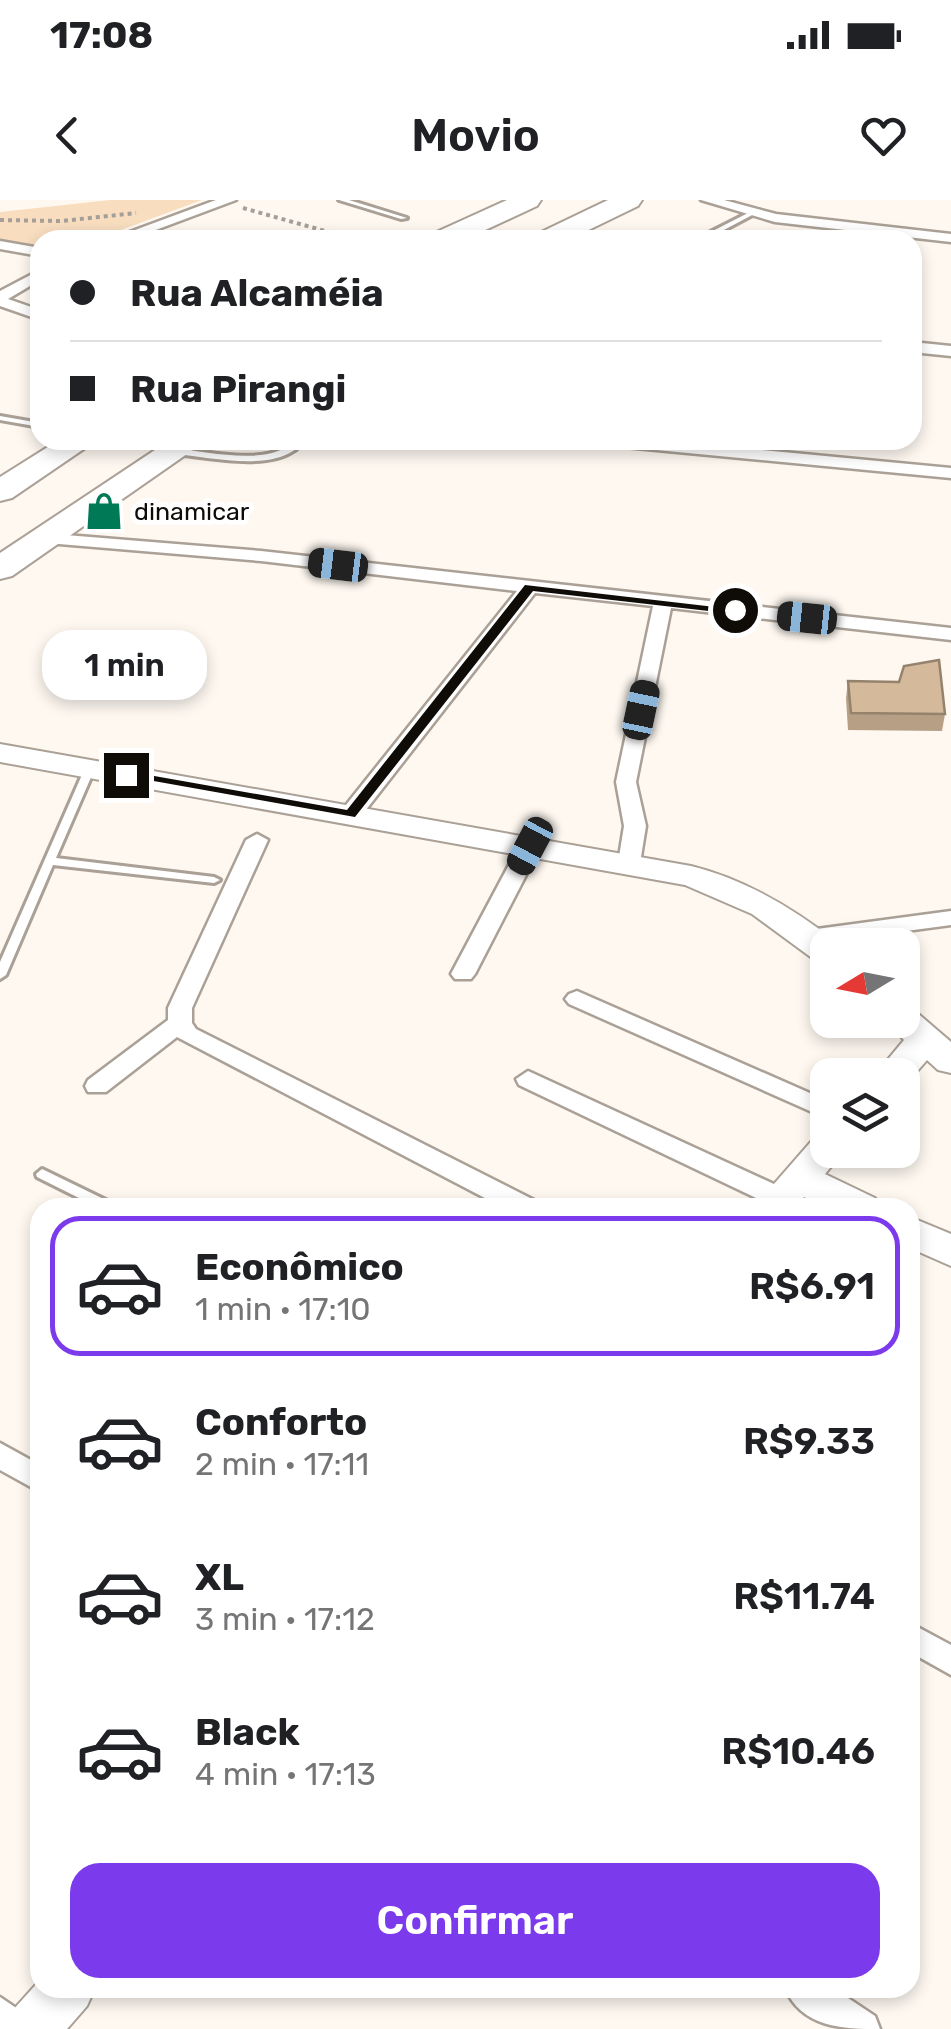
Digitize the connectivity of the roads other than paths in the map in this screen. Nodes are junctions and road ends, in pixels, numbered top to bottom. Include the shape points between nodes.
1 (229, 200) edge
2 (342, 200) edge
3 (528, 200) edge
4 (558, 200) edge
5 (629, 200) edge
6 (659, 200) edge
7 (708, 200) edge
8 (752, 213) junction
9 (403, 218) dead end
10 (143, 230) edge
11 (464, 230) edge
12 (496, 230) edge
13 (567, 230) edge
14 (598, 230) edge
15 (719, 230) edge
16 (887, 230) edge
17 (922, 234) edge
18 (951, 238) edge
19 (0, 244) edge
20 (30, 248) edge
21 (30, 280) edge
22 (0, 299) edge
23 (30, 311) edge
24 (922, 349) edge
25 (951, 351) edge
26 (0, 418) edge
27 (30, 422) edge
28 (30, 449) edge
29 (65, 450) edge
30 (161, 450) edge
31 (163, 450) edge
32 (216, 450) edge
33 (291, 450) edge
34 (712, 450) edge
35 (0, 467) edge
36 (951, 472) edge
37 (0, 492) edge
38 (41, 538) junction
39 (0, 545) edge
40 (0, 568) edge
41 (530, 587) junction
42 (664, 602) junction
43 (951, 634) edge
44 (0, 753) edge
45 (90, 768) junction
46 (350, 814) junction
47 (257, 840) dead end
48 (530, 846) junction
49 (50, 861) junction
50 (629, 863) junction
51 (214, 880) dead end
52 (951, 918) edge
53 (902, 928) edge
54 (810, 939) edge
55 (464, 974) dead end
56 (0, 975) edge
57 (578, 999) dead end
58 (180, 1023) junction
59 (528, 1080) dead end
60 (97, 1086) dead end
61 (810, 1103) edge
62 (810, 1166) edge
63 (42, 1174) dead end
64 (784, 1194) edge
65 (91, 1198) edge
66 (507, 1198) edge
67 (920, 1236) edge
68 (951, 1250) edge
69 (0, 1456) edge
70 (30, 1474) edge
71 (920, 1642) edge
72 (951, 1661) edge
73 (59, 1998) edge
74 (817, 1998) edge
75 (0, 2016) edge
76 (15, 2029) edge
77 (32, 2029) edge
78 (862, 2029) edge

1 - 10 street
2 - 9 lane
3 - 11 highway
4 - 12 highway
5 - 13 highway
6 - 14 highway
7 - 8 street
8 - 15 lane
8 - 16 street
17 - 18 street
19 - 20 street
21 - 22 street
22 - 23 street
24 - 25 street
26 - 27 lane
28 - 35 highway
29 - 37 highway
30 - 39 highway
31 - 38 highway
32 - 33 lane via 266,458
34 - 36 street
38 - 40 highway
38 - 41 street
41 - 42 street
41 - 46 street
42 - 43 street
42 - 50 street via 626,782 636,826
44 - 45 street
45 - 46 street
45 - 49 lane
46 - 48 street
47 - 58 street via 180,1008
48 - 50 street
48 - 55 street
49 - 51 lane
49 - 56 lane
50 - 54 street via 724,886
52 - 53 street
57 - 61 street
58 - 60 street
58 - 66 street via 202,1044
59 - 64 street
62 - 64 street
63 - 65 lane
67 - 68 street
69 - 70 street
71 - 72 street
73 - 77 street
74 - 78 street
75 - 76 street

